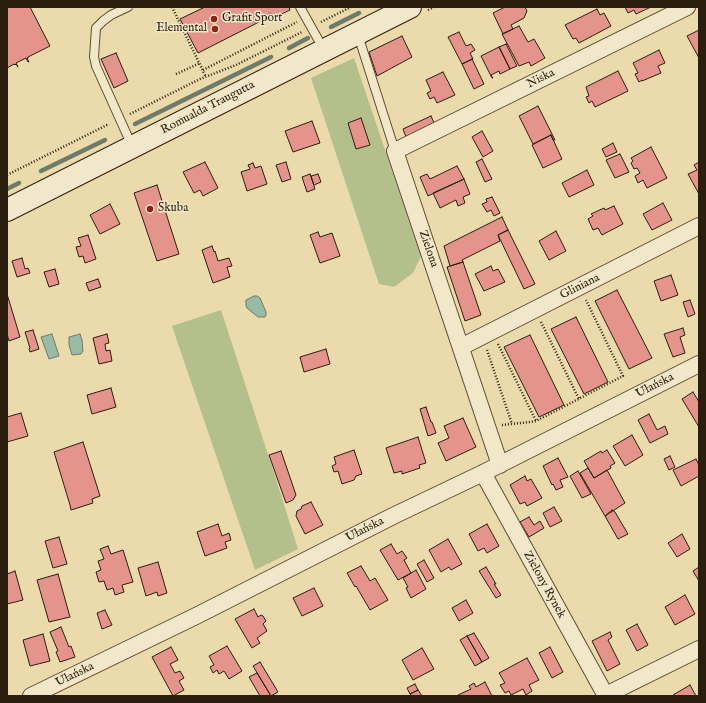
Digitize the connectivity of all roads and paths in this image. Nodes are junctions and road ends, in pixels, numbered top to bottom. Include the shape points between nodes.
1 (128, 7) edge
2 (172, 7) edge
3 (300, 7) edge
4 (351, 7) edge
5 (410, 7) edge
6 (686, 7) edge
7 (306, 17) junction
8 (311, 27) junction
9 (357, 34) junction
10 (324, 51) junction
11 (200, 63) junction
12 (203, 70) junction
13 (176, 74) dead end
14 (206, 76) junction
15 (120, 119) junction
16 (132, 146) junction
17 (395, 151) junction
18 (7, 175) edge
19 (7, 210) edge
20 (699, 226) edge
21 (580, 287) junction
22 (535, 309) junction
23 (487, 334) junction
24 (461, 347) junction
25 (699, 364) edge
26 (579, 399) junction
27 (536, 421) junction
28 (512, 424) junction
29 (487, 426) junction
30 (500, 465) junction
31 (482, 473) junction
32 (699, 649) edge
33 (31, 696) edge
34 (605, 696) edge

1 - 15 lane via 111,15 96,28 96,66
2 - 11 path
3 - 7 lane
4 - 8 path
5 - 9 street, Romualda Traugutta
6 - 17 street, Niska
7 - 8 lane
7 - 12 path
8 - 10 lane
8 - 14 path via 236,65
9 - 10 street, Romualda Traugutta
9 - 17 lane, Zielona
10 - 16 street, Romualda Traugutta
11 - 12 path
11 - 13 path
12 - 14 path
14 - 15 path
15 - 16 lane
15 - 18 path
16 - 19 street, Romualda Traugutta
17 - 24 street, Zielona
20 - 21 street, Gliniana
21 - 22 street, Gliniana
21 - 26 path via 623,376
22 - 23 street, Gliniana
22 - 26 path
23 - 24 street, Gliniana
23 - 27 path
23 - 28 path
24 - 29 street, Zielona
25 - 30 street, Ułańska
26 - 27 path
27 - 28 path
28 - 29 path
29 - 30 street, Zielona
30 - 31 street, Ułańska
31 - 33 street, Ułańska
31 - 34 street, Zielony Rynek
32 - 34 street

